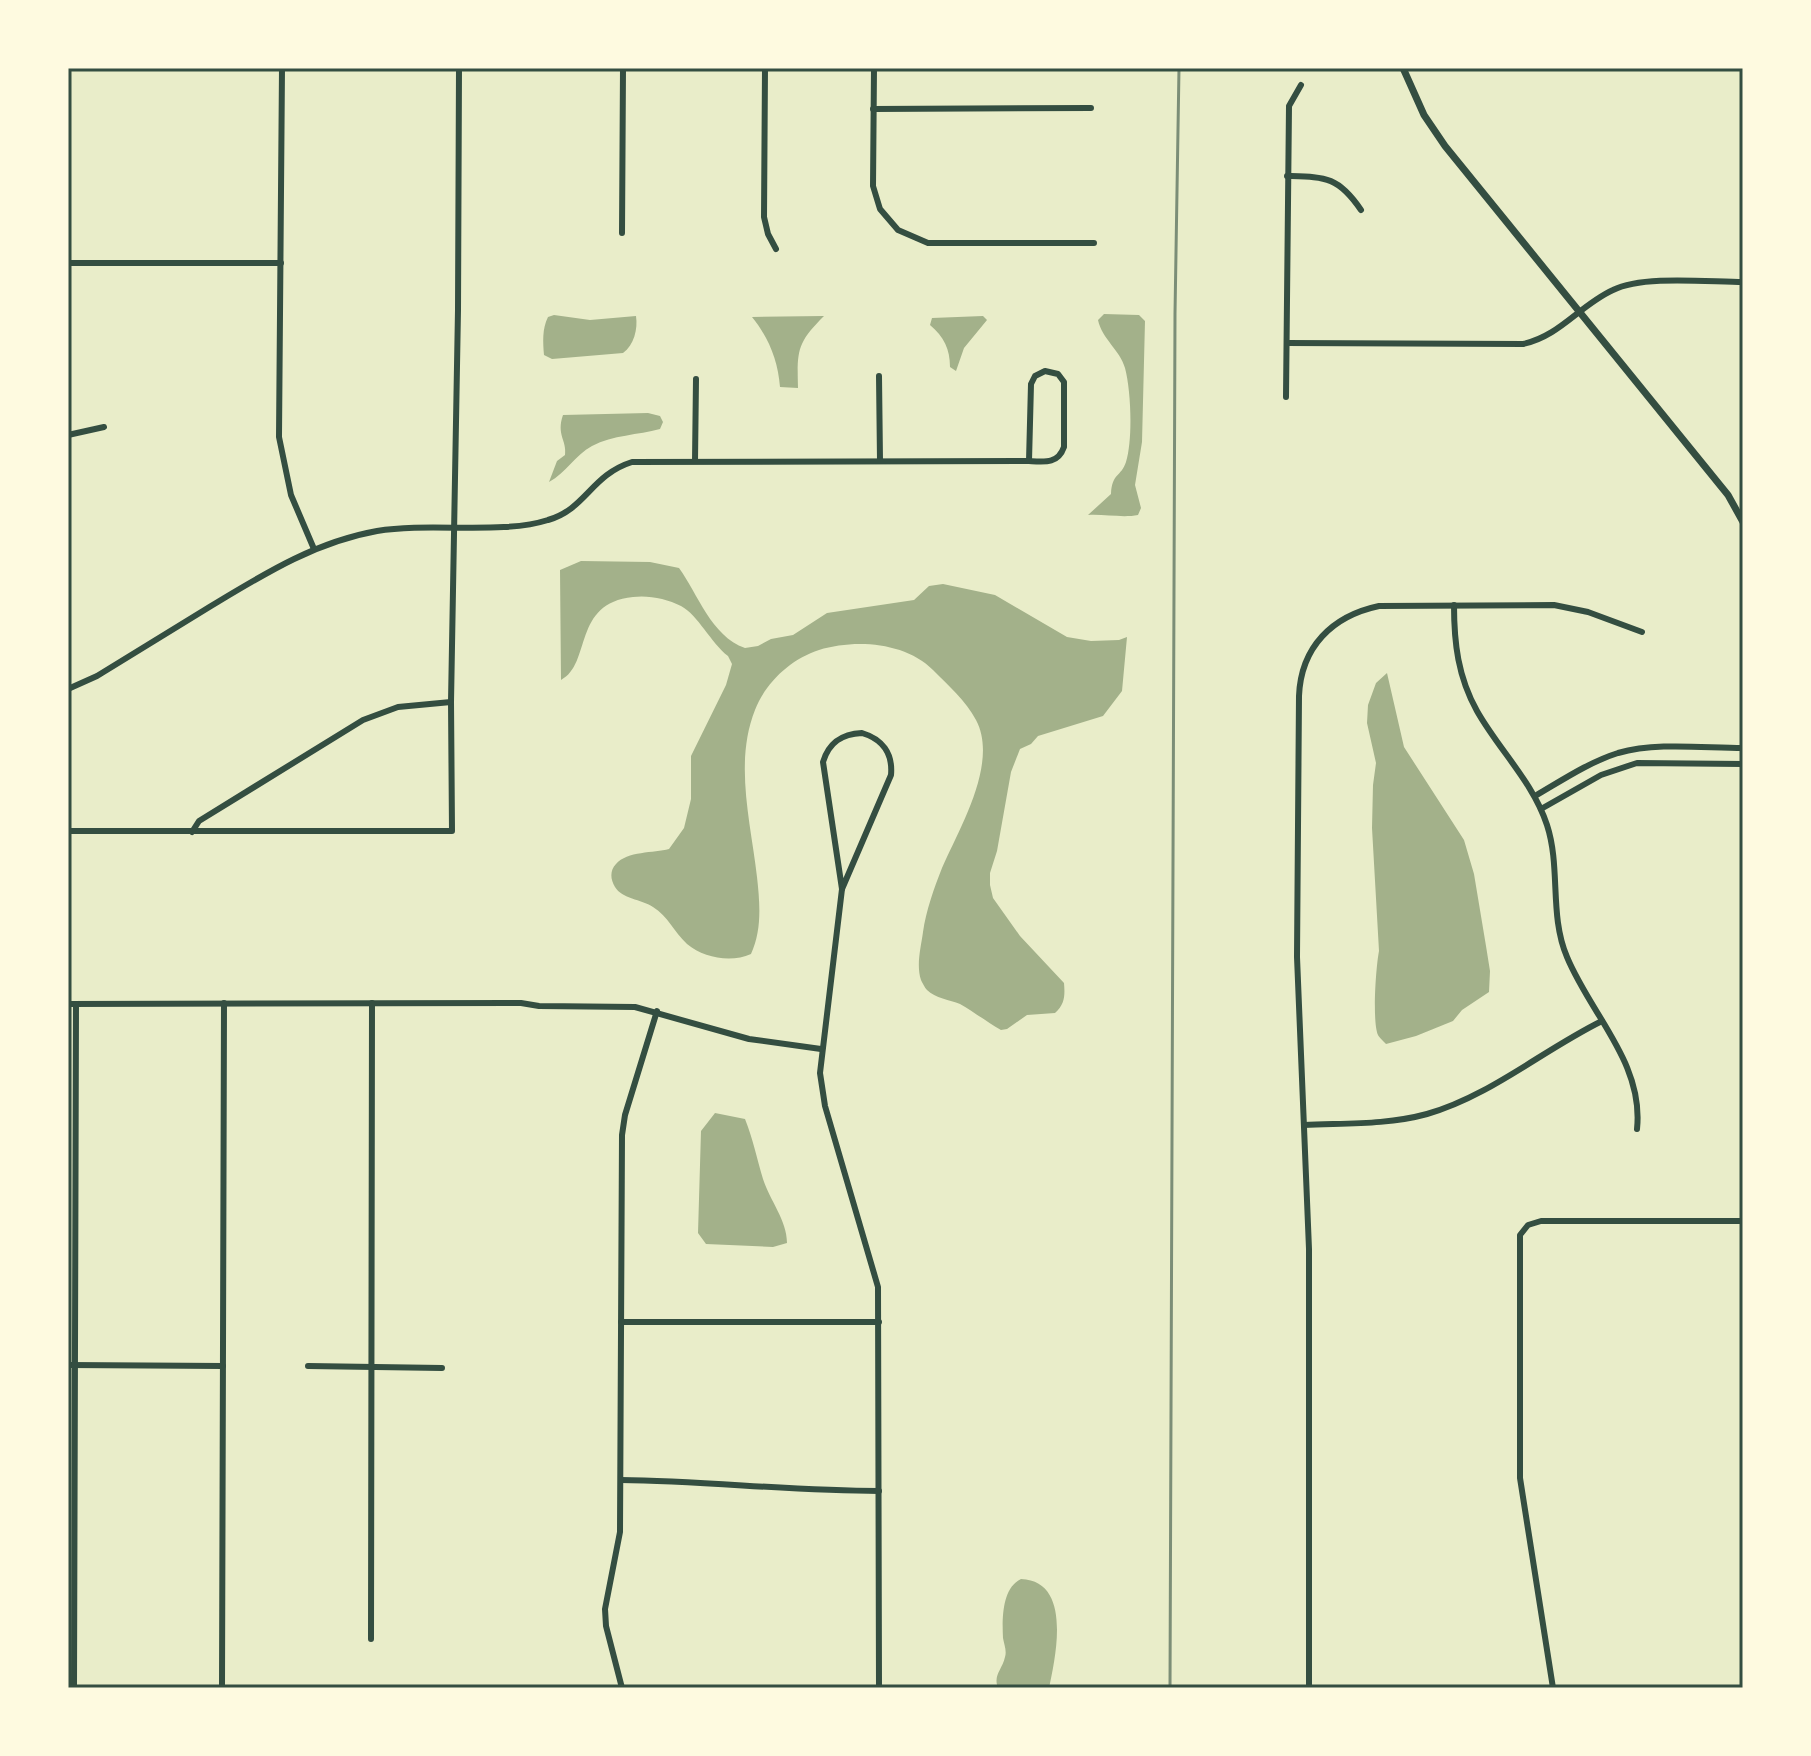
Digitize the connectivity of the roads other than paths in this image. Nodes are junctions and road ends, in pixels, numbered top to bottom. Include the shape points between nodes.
1 (282, 68) edge
2 (459, 68) edge
3 (623, 68) edge
4 (765, 68) edge
5 (874, 68) edge
6 (1403, 68) edge
7 (1301, 85) dead end
8 (1091, 108) dead end
9 (873, 109) junction
10 (1287, 176) junction
11 (1361, 210) dead end
12 (622, 233) dead end
13 (1094, 243) dead end
14 (776, 249) dead end
15 (68, 263) edge
16 (281, 263) junction
17 (1743, 282) edge
18 (1580, 314) junction
19 (1287, 343) junction
20 (879, 376) dead end
21 (696, 379) dead end
22 (1286, 397) dead end
23 (104, 427) dead end
24 (68, 435) edge
25 (695, 461) junction
26 (880, 461) junction
27 (1029, 461) junction
28 (1743, 522) edge
29 (453, 526) junction
30 (314, 549) junction
31 (1454, 605) junction
32 (1642, 632) dead end
33 (68, 689) edge
34 (451, 702) junction
35 (1743, 748) edge
36 (1743, 764) edge
37 (1535, 796) junction
38 (1541, 809) junction
39 (68, 831) edge
40 (192, 832) junction
41 (842, 889) junction
42 (224, 1003) junction
43 (372, 1003) junction
44 (72, 1004) edge
45 (657, 1011) junction
46 (1602, 1021) junction
47 (821, 1049) junction
48 (1304, 1125) junction
49 (1637, 1129) dead end
50 (1743, 1221) edge
51 (621, 1322) junction
52 (879, 1322) junction
53 (72, 1365) edge
54 (223, 1366) junction
55 (308, 1366) dead end
56 (371, 1367) junction
57 (442, 1368) dead end
58 (621, 1480) junction
59 (879, 1491) junction
60 (371, 1639) dead end
61 (74, 1688) edge
62 (222, 1688) edge
63 (622, 1688) edge
64 (879, 1688) edge
65 (1309, 1688) edge
66 (1553, 1688) edge

1 - 16 street
2 - 29 street
3 - 12 street
4 - 14 street via 764,217
5 - 9 street
6 - 18 street via 1436,134
7 - 10 street via 1289,106
8 - 9 street
9 - 13 street via 876,200 902,232 928,243
10 - 11 street via 1327,177 1351,194
10 - 19 street
15 - 16 street
16 - 30 street via 280,446 291,495
17 - 18 street via 1627,284
18 - 19 street via 1542,340 1523,344
18 - 28 street via 1728,495
19 - 22 street
20 - 26 street
21 - 25 street
23 - 24 street
25 - 26 street
25 - 29 street via 641,461 617,467 567,512 550,520
26 - 27 street
27 - 27 street via 1051,461 1064,447 1064,383 1051,371 1041,372 1031,384
29 - 30 street via 392,528
29 - 34 street
30 - 33 street
31 - 32 street via 1563,606
31 - 37 street via 1456,649 1469,694
31 - 48 street via 1387,605 1355,612 1318,639 1300,678 1297,936
34 - 40 street via 398,707 363,720 199,821
34 - 40 street via 452,831
35 - 37 street via 1617,753
36 - 38 street via 1637,763 1601,775
37 - 38 street
38 - 46 street via 1554,854 1562,943
39 - 40 street
41 - 41 street via 823,762 838,738 862,733 885,747 892,769
41 - 47 street
42 - 43 street
42 - 44 street
42 - 54 street
43 - 45 street via 528,1003
43 - 56 street
44 - 53 street
45 - 47 street via 749,1039
45 - 51 street via 622,1132
46 - 48 street via 1439,1110 1390,1121
46 - 49 street via 1632,1078
47 - 52 street via 823,1097 874,1266
48 - 65 street
50 - 66 street via 1541,1221 1520,1235 1520,1478
51 - 52 street
51 - 58 street
52 - 59 street
53 - 54 street
53 - 61 street
54 - 62 street
55 - 56 street
56 - 57 street
56 - 60 street
58 - 59 street
58 - 63 street via 620,1535 605,1609
59 - 64 street

